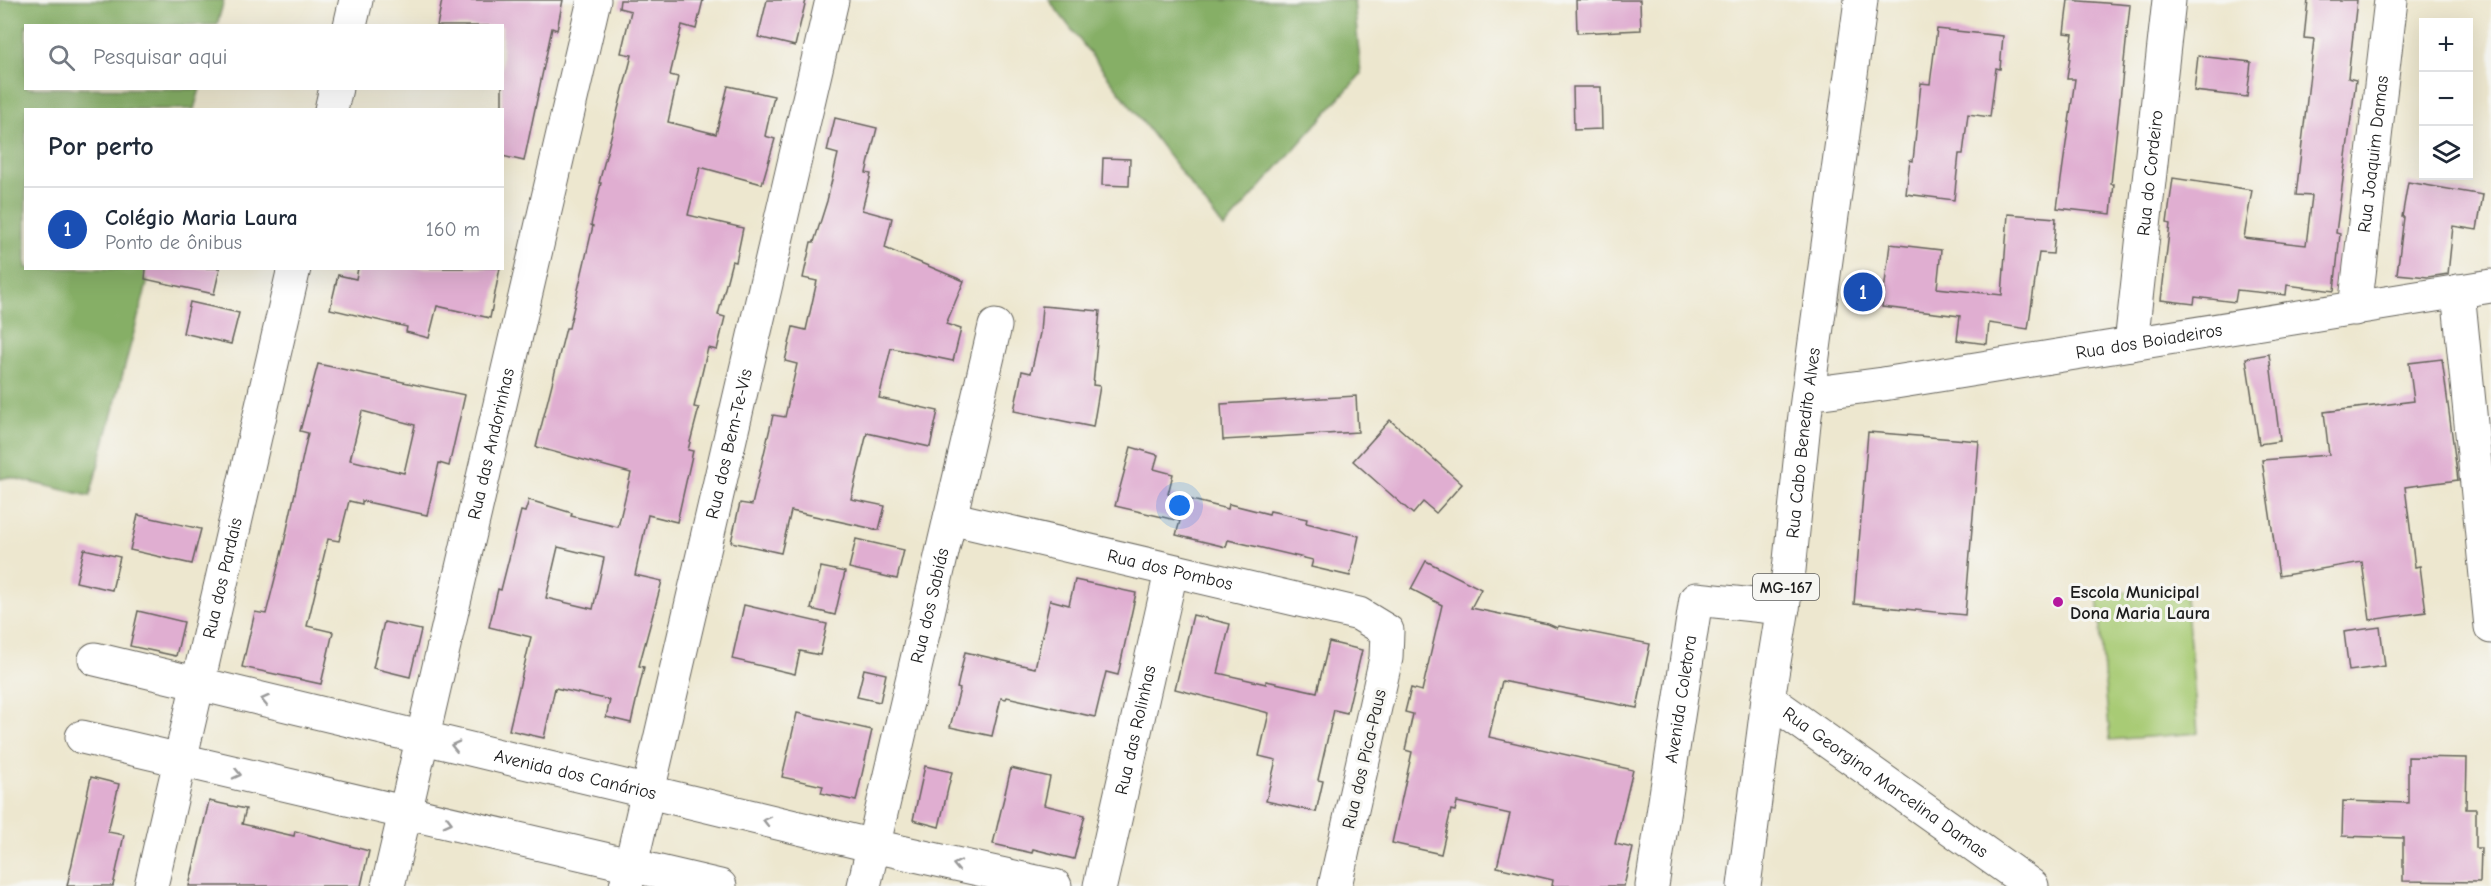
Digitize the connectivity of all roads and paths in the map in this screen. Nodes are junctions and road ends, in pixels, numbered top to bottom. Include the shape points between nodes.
1 (356, 0) edge
2 (594, 0) edge
3 (832, 0) edge
4 (1861, 0) edge
5 (2169, 0) edge
6 (2391, 0) edge
7 (350, 24) edge
8 (336, 90) edge
9 (331, 108) edge
10 (294, 270) edge
11 (2491, 286) edge
12 (2458, 291) junction
13 (2355, 309) junction
14 (995, 326) dead end
15 (2131, 344) junction
16 (1808, 394) junction
17 (950, 518) junction
18 (1171, 572) junction
19 (1783, 608) junction
20 (2491, 627) edge
21 (1387, 631) joint
22 (95, 659) dead end
23 (198, 684) junction
24 (1768, 699) junction
25 (82, 737) dead end
26 (422, 738) junction
27 (180, 761) junction
28 (650, 792) junction
29 (406, 812) junction
30 (874, 846) junction
31 (629, 876) edge
32 (151, 886) edge
33 (388, 886) edge
34 (720, 886) edge
35 (864, 886) edge
36 (1055, 886) edge
37 (1100, 886) edge
38 (1335, 886) edge
39 (1652, 886) edge
40 (1744, 886) edge
41 (2032, 886) edge

1 - 7 street
2 - 26 street, Rua das Andorinhas
3 - 28 street, Rua dos Bem-Te-Vis
4 - 16 street, Rua Cabo Benedito Alves / MG-167
5 - 15 street, Rua do Cordeiro
6 - 13 street, Rua Joaquim Damas
8 - 9 street
10 - 23 street, Rua dos Pardais
11 - 12 street, Rua dos Boiadeiros
12 - 13 street, Rua dos Boiadeiros
12 - 20 street
13 - 15 street, Rua dos Boiadeiros
14 - 17 street, Rua dos Sabiás
15 - 16 street, Rua dos Boiadeiros
16 - 19 street, Rua Cabo Benedito Alves / MG-167
17 - 18 street, Rua dos Pombos
17 - 30 street, Rua dos Sabiás
18 - 21 street, Rua dos Pombos via 1359,614
18 - 37 street, Rua das Rolinhas
19 - 24 street, Rua Cabo Benedito Alves / MG-167
19 - 39 street, Avenida Coletora via 1696,599
21 - 38 street, Rua dos Pica-Paus via 1386,658
22 - 23 street, Avenida dos Canários
26 -> 23 street, Avenida dos Canários
23 - 27 street, Rua dos Pardais
24 - 40 street, Rua Cabo Benedito Alves / MG-167
24 - 41 street, Rua Georgina Marcelina Damas
25 - 27 street
28 -> 26 street, Avenida dos Canários
26 - 29 street, Rua das Andorinhas
27 -> 29 street
27 - 32 street, Rua dos Pardais
30 -> 28 street, Avenida dos Canários
28 - 31 street, Rua dos Bem-Te-Vis
29 -> 31 street
29 - 33 street, Rua das Andorinhas
30 - 35 street, Rua dos Sabiás
36 -> 30 street, Avenida dos Canários
31 - 34 street

